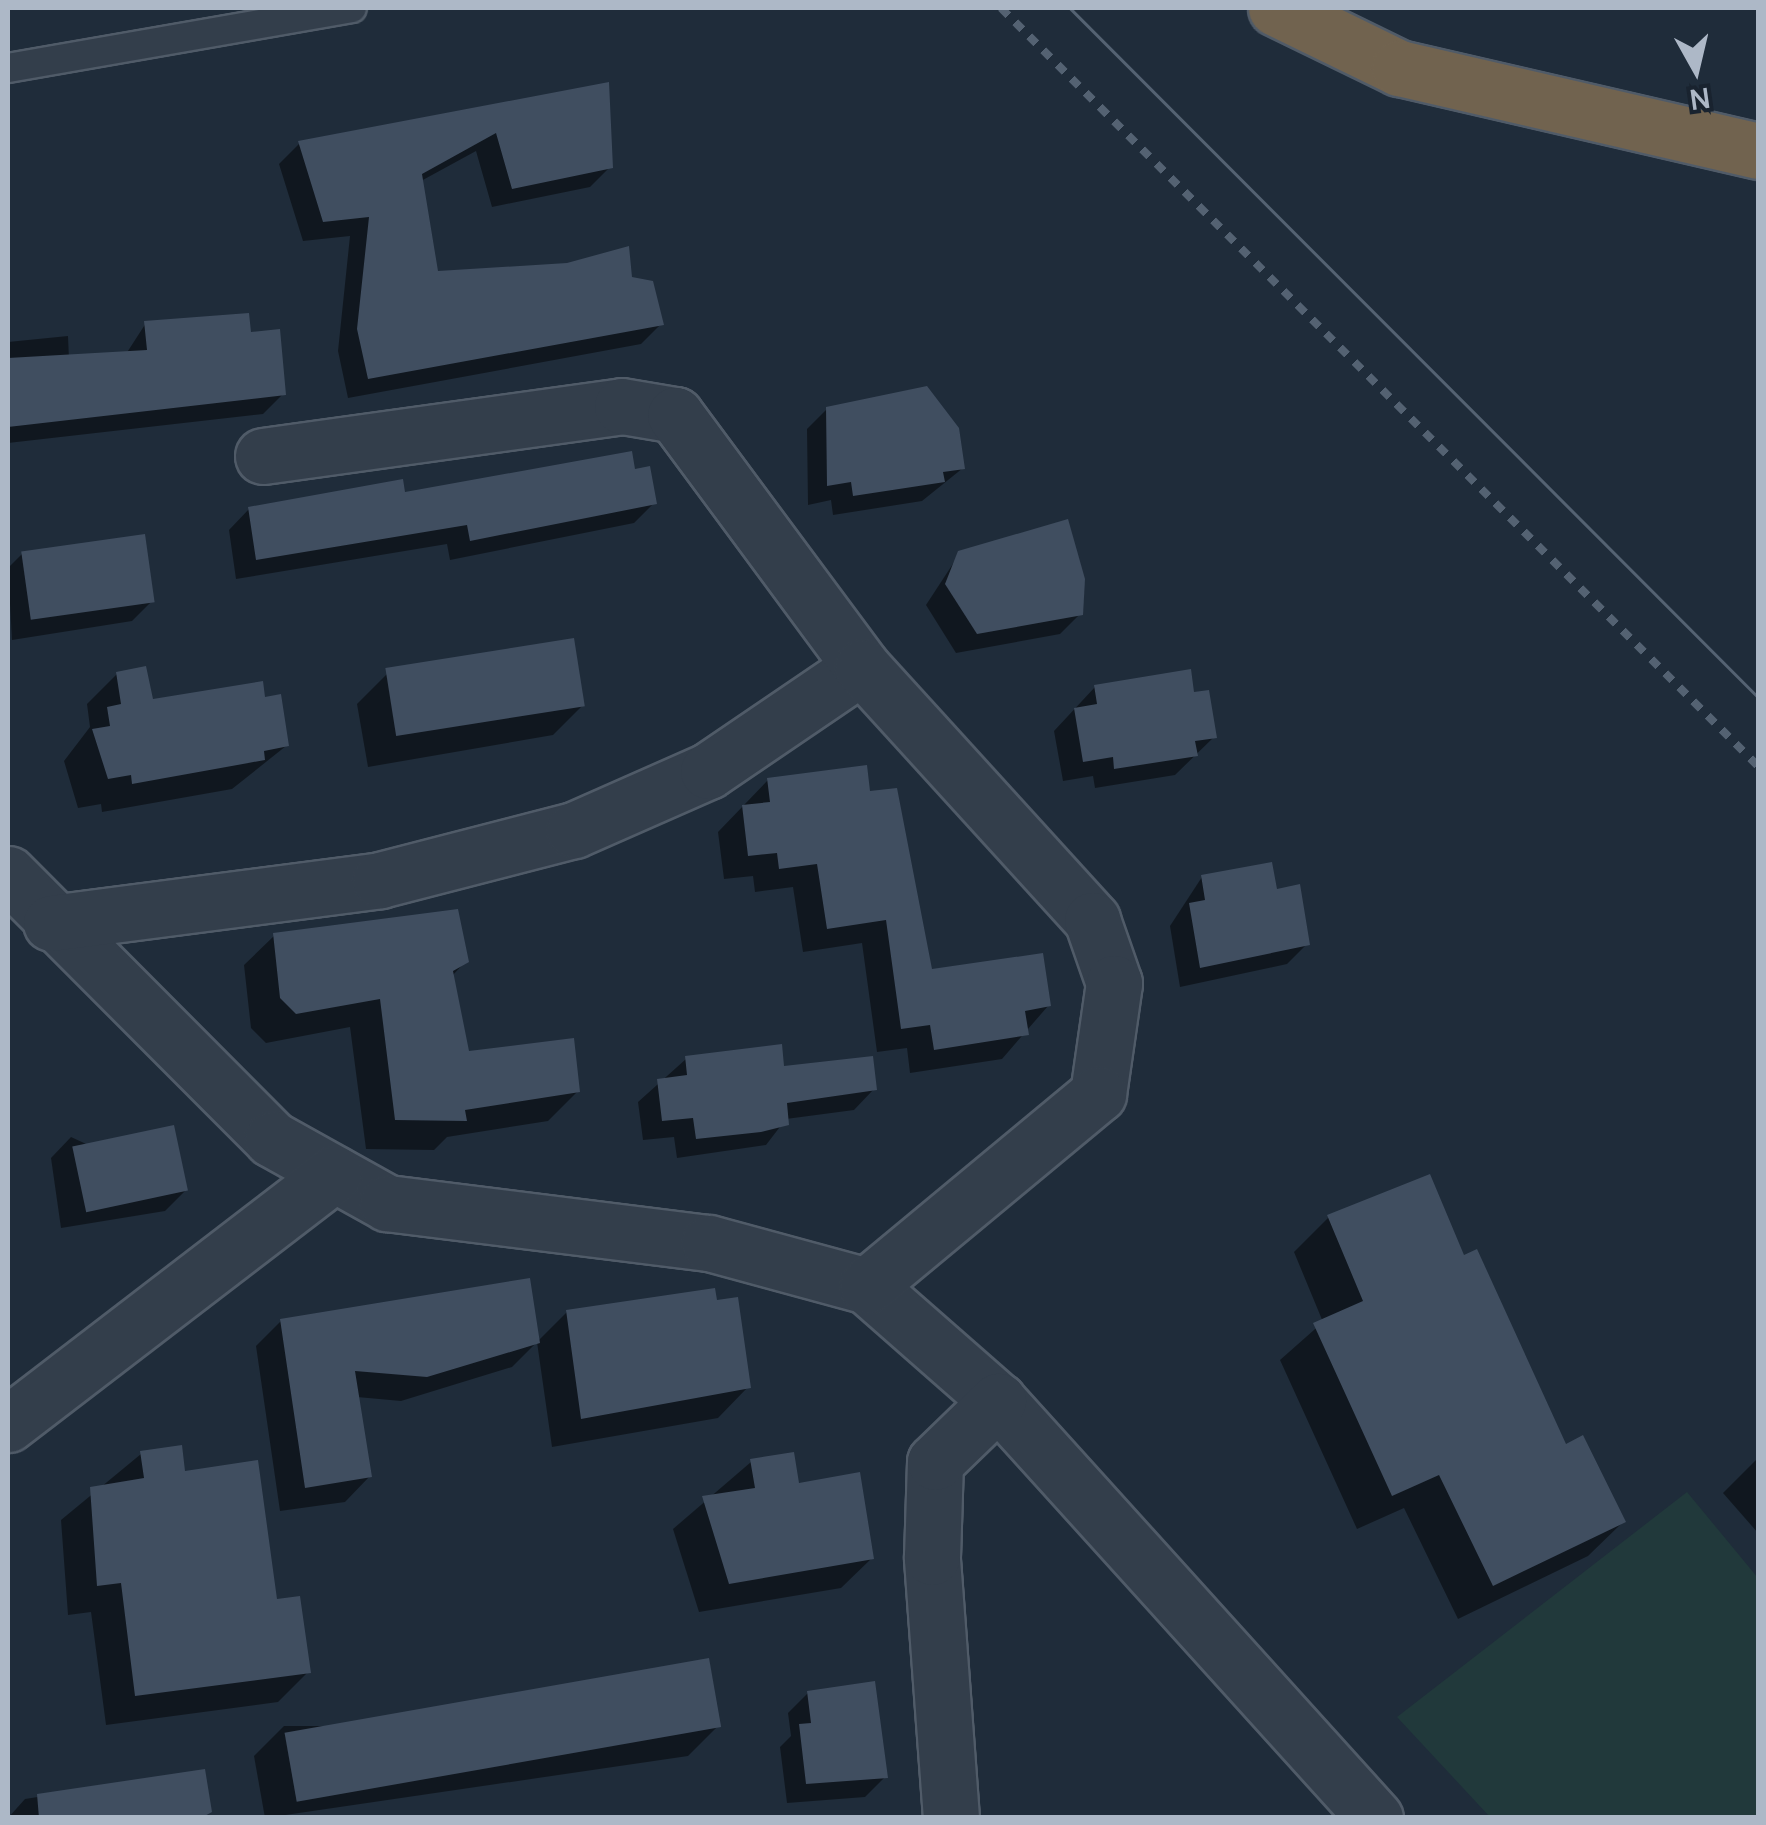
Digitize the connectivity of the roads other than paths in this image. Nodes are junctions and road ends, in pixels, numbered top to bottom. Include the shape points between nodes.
1 (352, 8) edge
2 (1276, 8) edge
3 (8, 68) edge
4 (1758, 151) edge
5 (699, 447) junction
6 (264, 456) dead end
7 (8, 874) edge
8 (51, 923) junction
9 (334, 1174) junction
10 (867, 1286) junction
11 (998, 1401) junction
12 (8, 1424) edge
13 (950, 1818) edge
14 (1375, 1818) edge

1 - 3 lane
2 - 4 highway via 1399,68
5 - 6 street via 676,415 622,406
5 - 8 street via 861,667 708,771 574,830 380,880
5 - 10 street via 862,667 1092,920 1114,984 1098,1094
7 - 8 street
8 - 9 street via 272,1139
9 - 10 street via 387,1204 708,1243
9 - 12 street
10 - 11 street
11 - 13 street via 935,1462
11 - 14 street

